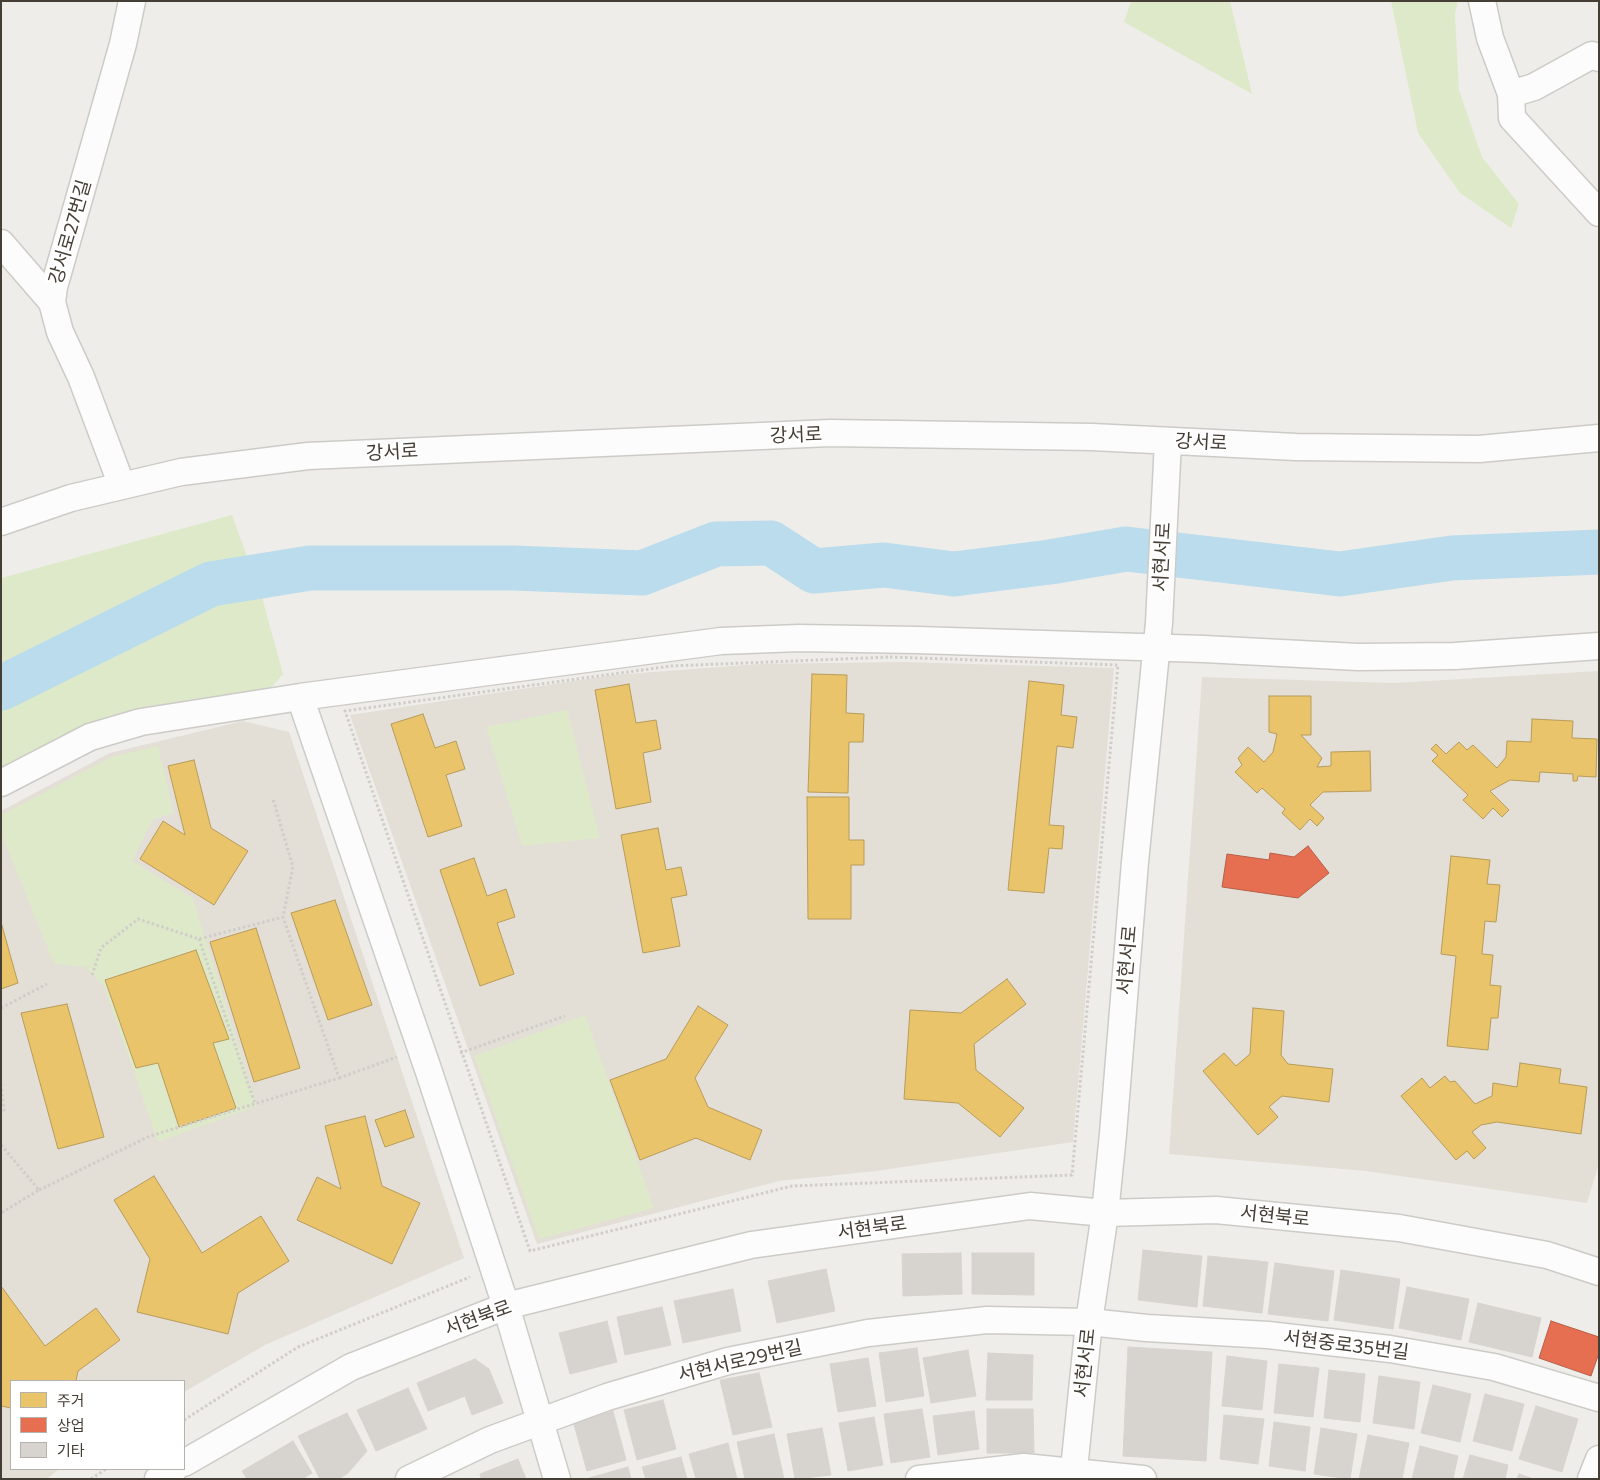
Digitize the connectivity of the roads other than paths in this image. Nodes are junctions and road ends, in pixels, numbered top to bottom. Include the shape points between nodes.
1 (132, 1) edge
2 (1482, 1) edge
3 (1599, 58) edge
4 (1511, 94) junction
5 (1599, 213) edge
6 (1, 243) edge
7 (52, 302) junction
8 (1599, 438) edge
9 (1168, 441) junction
10 (122, 486) junction
11 (1, 522) edge
12 (1158, 635) junction
13 (1599, 646) edge
14 (300, 697) junction
15 (1, 783) edge
16 (1105, 1213) junction
17 (1599, 1272) edge
18 (506, 1306) junction
19 (1089, 1322) junction
20 (1599, 1398) edge
21 (540, 1422) junction
22 (1599, 1459) edge
23 (185, 1462) edge
24 (172, 1470) edge
25 (1074, 1476) edge
26 (158, 1479) edge
27 (409, 1479) edge
28 (557, 1479) edge
29 (919, 1479) edge
30 (1143, 1479) edge
31 (1591, 1479) edge

1 - 7 street, 강서로27번길
2 - 4 street via 1490,38
3 - 4 street via 1592,55 1534,87
4 - 5 street via 1512,118
6 - 7 street
7 - 10 street, 강서로27번길 via 60,332 81,377
8 - 9 street, 강서로 via 1479,449 1296,447
9 - 10 street, 강서로 via 830,433 308,456 181,472
9 - 12 street, 서현서로
10 - 11 street, 강서로 via 71,498
12 - 13 street via 1368,657 1455,656
12 - 14 street via 722,641
12 - 16 street, 서현서로
14 - 15 street via 141,722 90,737
14 - 18 street
16 - 17 street, 서현북로 via 1216,1210 1399,1228 1546,1255
16 - 18 street, 서현북로 via 1030,1206 751,1246
16 - 19 street, 서현서로
18 - 21 street
18 - 23 street, 서현북로 via 351,1367
19 - 20 street, 서현중로35번길 via 1268,1335 1390,1349 1494,1367
19 - 21 street, 서현서로29번길 via 987,1320 868,1333 728,1361 607,1397
19 - 25 street, 서현서로
21 - 27 street, 서현서로29번길 via 490,1440
21 - 28 street
22 - 31 street
24 - 26 street
25 - 29 street via 1024,1467
25 - 30 street

